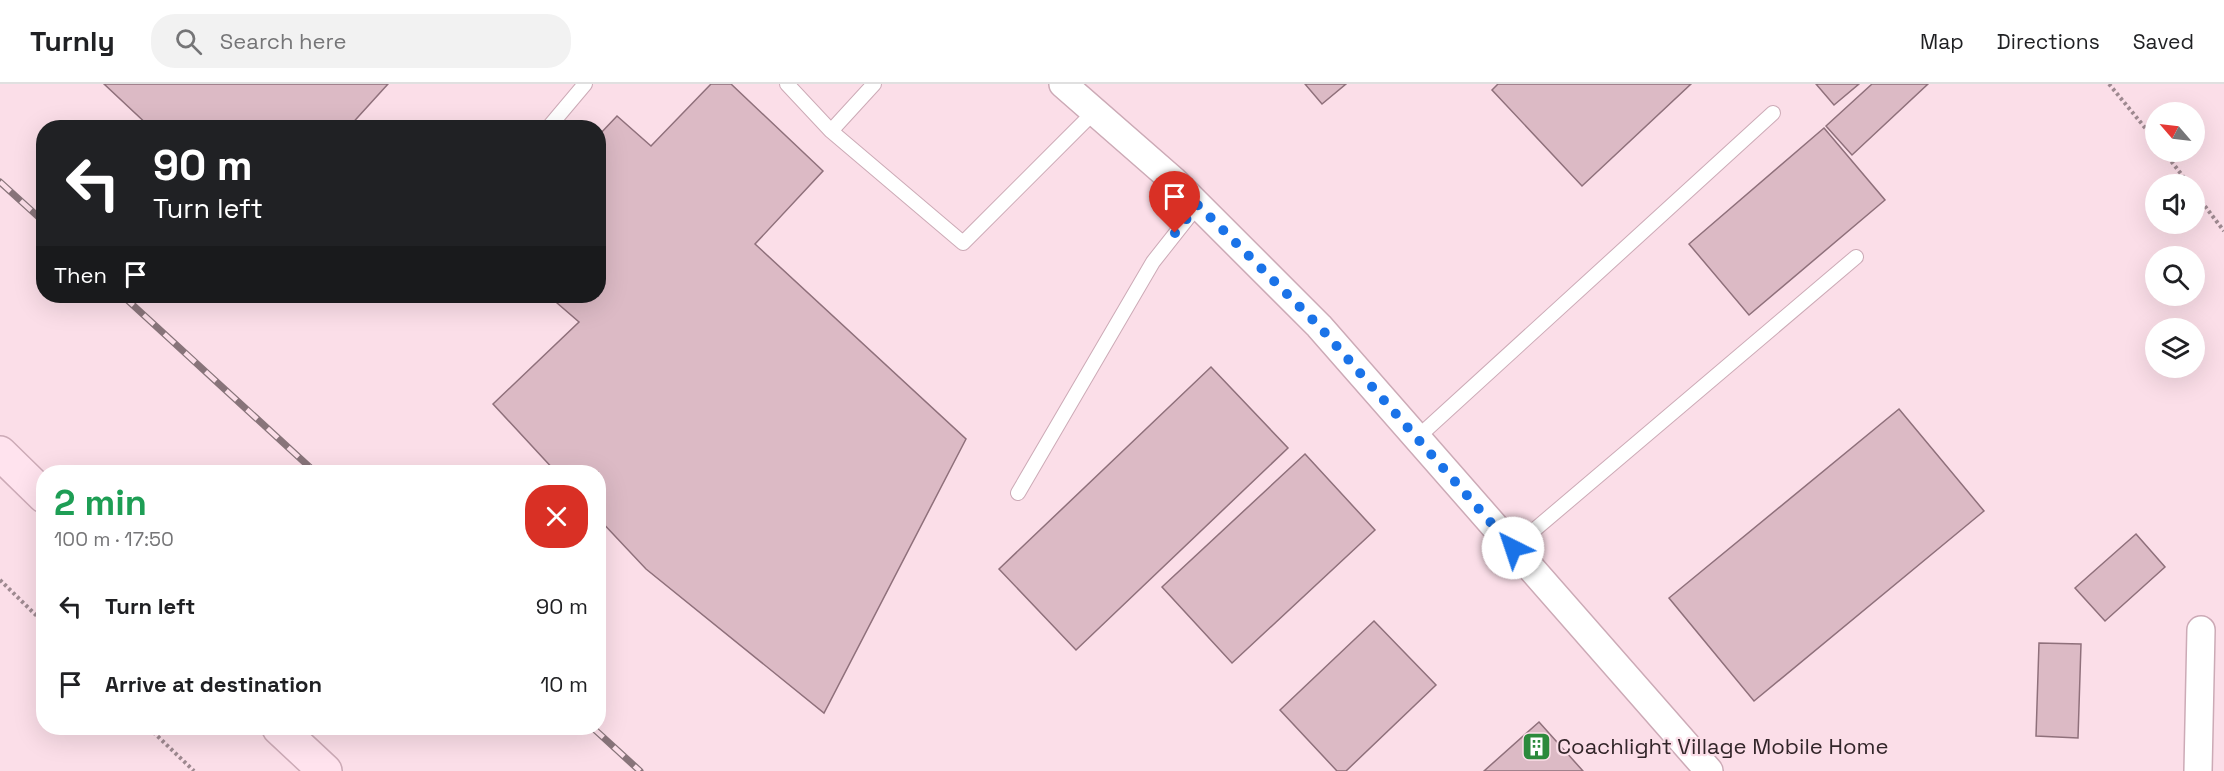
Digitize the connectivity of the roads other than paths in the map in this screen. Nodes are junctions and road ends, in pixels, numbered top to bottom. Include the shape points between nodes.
1 (585, 84) edge
2 (787, 84) edge
3 (874, 84) edge
4 (1063, 84) edge
5 (1094, 112) junction
6 (1773, 113) dead end
7 (555, 120) edge
8 (831, 130) junction
9 (1198, 205) junction
10 (1856, 257) dead end
11 (1418, 437) junction
12 (0, 453) edge
13 (36, 488) edge
14 (1018, 493) dead end
15 (1513, 548) junction
16 (2201, 630) dead end
17 (286, 735) edge
18 (325, 771) edge
19 (1710, 771) edge
20 (2198, 771) edge

1 - 7 lane
2 - 8 lane
3 - 8 lane
4 - 5 street
5 - 8 lane via 963,243
5 - 9 street
6 - 11 lane
9 - 11 street via 1319,326
9 - 14 lane via 1153,262
10 - 15 lane
11 - 15 street
12 - 13 main road
15 - 19 street
16 - 20 street
17 - 18 main road

